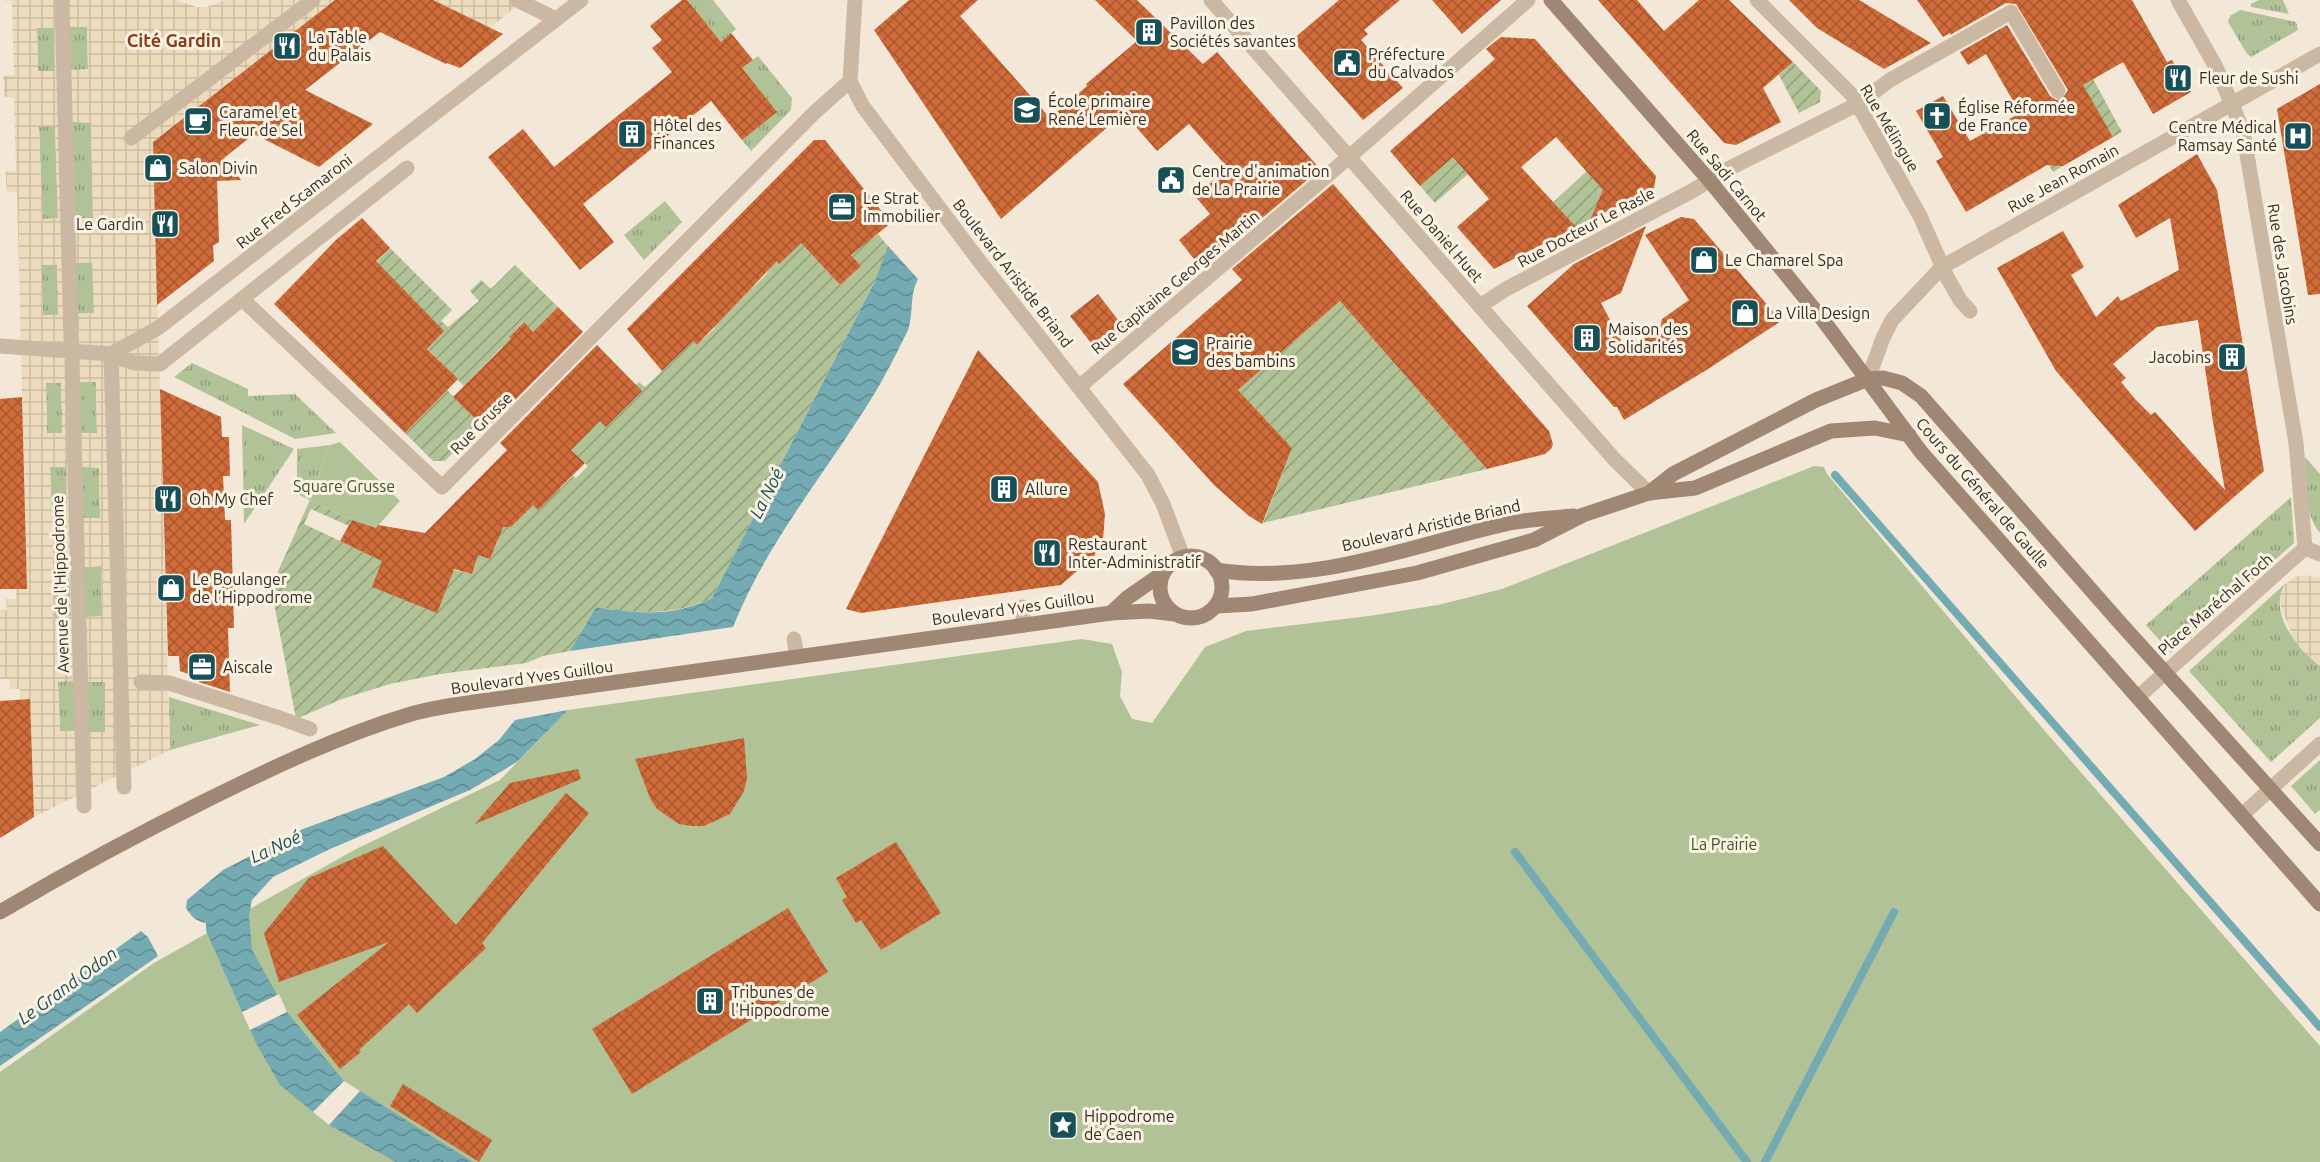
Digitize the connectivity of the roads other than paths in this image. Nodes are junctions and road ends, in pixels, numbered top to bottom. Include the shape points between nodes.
1 (62, 0) edge
2 (313, 0) edge
3 (517, 0) edge
4 (581, 0) edge
5 (855, 0) edge
6 (1211, 0) edge
7 (1528, 0) edge
8 (1551, 0) edge
9 (1757, 0) edge
10 (2178, 0) edge
11 (556, 19) junction
12 (2320, 54) edge
13 (850, 81) junction
14 (2058, 91) dead end
15 (2232, 103) junction
16 (1858, 104) junction
17 (131, 138) dead end
18 (1349, 157) junction
19 (407, 168) dead end
20 (1710, 181) junction
21 (1942, 267) junction
22 (242, 299) junction
23 (1480, 306) junction
24 (1970, 311) dead end
25 (71, 341) dead end
26 (0, 346) edge
27 (111, 354) junction
28 (72, 361) dead end
29 (1868, 379) junction
30 (1079, 387) junction
31 (1909, 435) junction
32 (1649, 494) junction
33 (1583, 515) junction
34 (2305, 548) junction
35 (2320, 554) edge
36 (1183, 557) junction
37 (1216, 570) junction
38 (1163, 573) junction
39 (1216, 606) junction
40 (1022, 607) dead end
41 (1111, 613) junction
42 (1175, 614) junction
43 (1024, 625) junction
44 (794, 639) dead end
45 (796, 657) junction
46 (2166, 671) junction
47 (141, 682) dead end
48 (2138, 697) junction
49 (310, 729) dead end
50 (2320, 744) edge
51 (124, 786) dead end
52 (2271, 788) junction
53 (84, 806) dead end
54 (2242, 815) junction
55 (2320, 844) edge
56 (2320, 904) edge
57 (0, 912) edge

1 - 25 street
2 - 17 street
3 - 11 street
4 - 11 street, Rue Fred Scamaroni
5 - 13 street
6 - 18 street, Rue Daniel Huet
7 - 18 street, Rue Capitaine Georges Martin
8 - 20 main road, Rue Sadi Carnot
9 - 16 street, Rue Mélingue
10 - 15 street, Rue des Jacobins
11 - 27 street, Rue Fred Scamaroni via 158,328
12 - 15 street, Rue Jean Romain
13 - 22 street, Rue Grusse via 442,487
13 - 30 street, Boulevard Aristide Briand via 862,105
14 - 16 street, Rue Docteur Le Rasle via 2011,12 1890,80
15 - 21 street, Rue Jean Romain
15 - 34 street, Rue des Jacobins via 2243,131 2296,442
16 - 20 street, Rue Docteur Le Rasle
16 - 21 street, Rue Mélingue via 1920,216
18 - 23 street, Rue Daniel Huet
18 - 30 street, Rue Capitaine Georges Martin
19 - 22 street
20 - 23 street, Rue Docteur Le Rasle
20 - 29 main road, Rue Sadi Carnot
21 - 24 street, Rue Mélingue
21 - 29 street, Rue Jean Romain via 1892,320
22 - 27 street via 160,364 135,363
23 - 32 street, Rue Daniel Huet
26 - 27 street
27 - 51 street
28 - 53 street, Avenue de l'Hippodrome
29 - 31 main road, Cours du Général de Gaulle
29 - 32 main road, Boulevard Aristide Briand via 1816,400 1673,474
29 - 46 main road, Cours du Général de Gaulle via 1902,383 1921,396
30 - 36 street, Boulevard Aristide Briand via 1148,475
31 - 32 main road, Boulevard Aristide Briand via 1875,428 1831,431 1695,488
31 - 48 main road, Cours du Général de Gaulle
32 - 33 main road, Boulevard Aristide Briand
33 - 37 main road, Boulevard Aristide Briand via 1512,523 1374,560 1294,572
33 - 39 main road, Boulevard Aristide Briand via 1534,540 1417,573
34 - 35 street
34 - 46 street, Place Maréchal Foch
36 - 37 main road, Boulevard Aristide Briand via 1205,560
36 - 38 main road
37 - 39 main road via 1222,584
38 - 41 main road, Boulevard Yves Guillou
38 - 42 main road via 1163,600
39 - 42 main road, Boulevard Aristide Briand via 1197,618
40 - 43 street
41 - 42 main road, Boulevard Yves Guillou
41 - 43 main road, Boulevard Yves Guillou
43 - 45 main road, Boulevard Yves Guillou
44 - 45 street
45 - 57 main road, Boulevard Yves Guillou via 510,697 392,720 261,773 147,830
46 - 48 street, Place Maréchal Foch
46 - 52 main road, Cours du Général de Gaulle
47 - 49 street via 169,683
48 - 54 main road, Cours du Général de Gaulle
50 - 52 street
52 - 54 street
52 - 55 main road, Cours du Général de Gaulle
54 - 56 main road, Cours du Général de Gaulle

